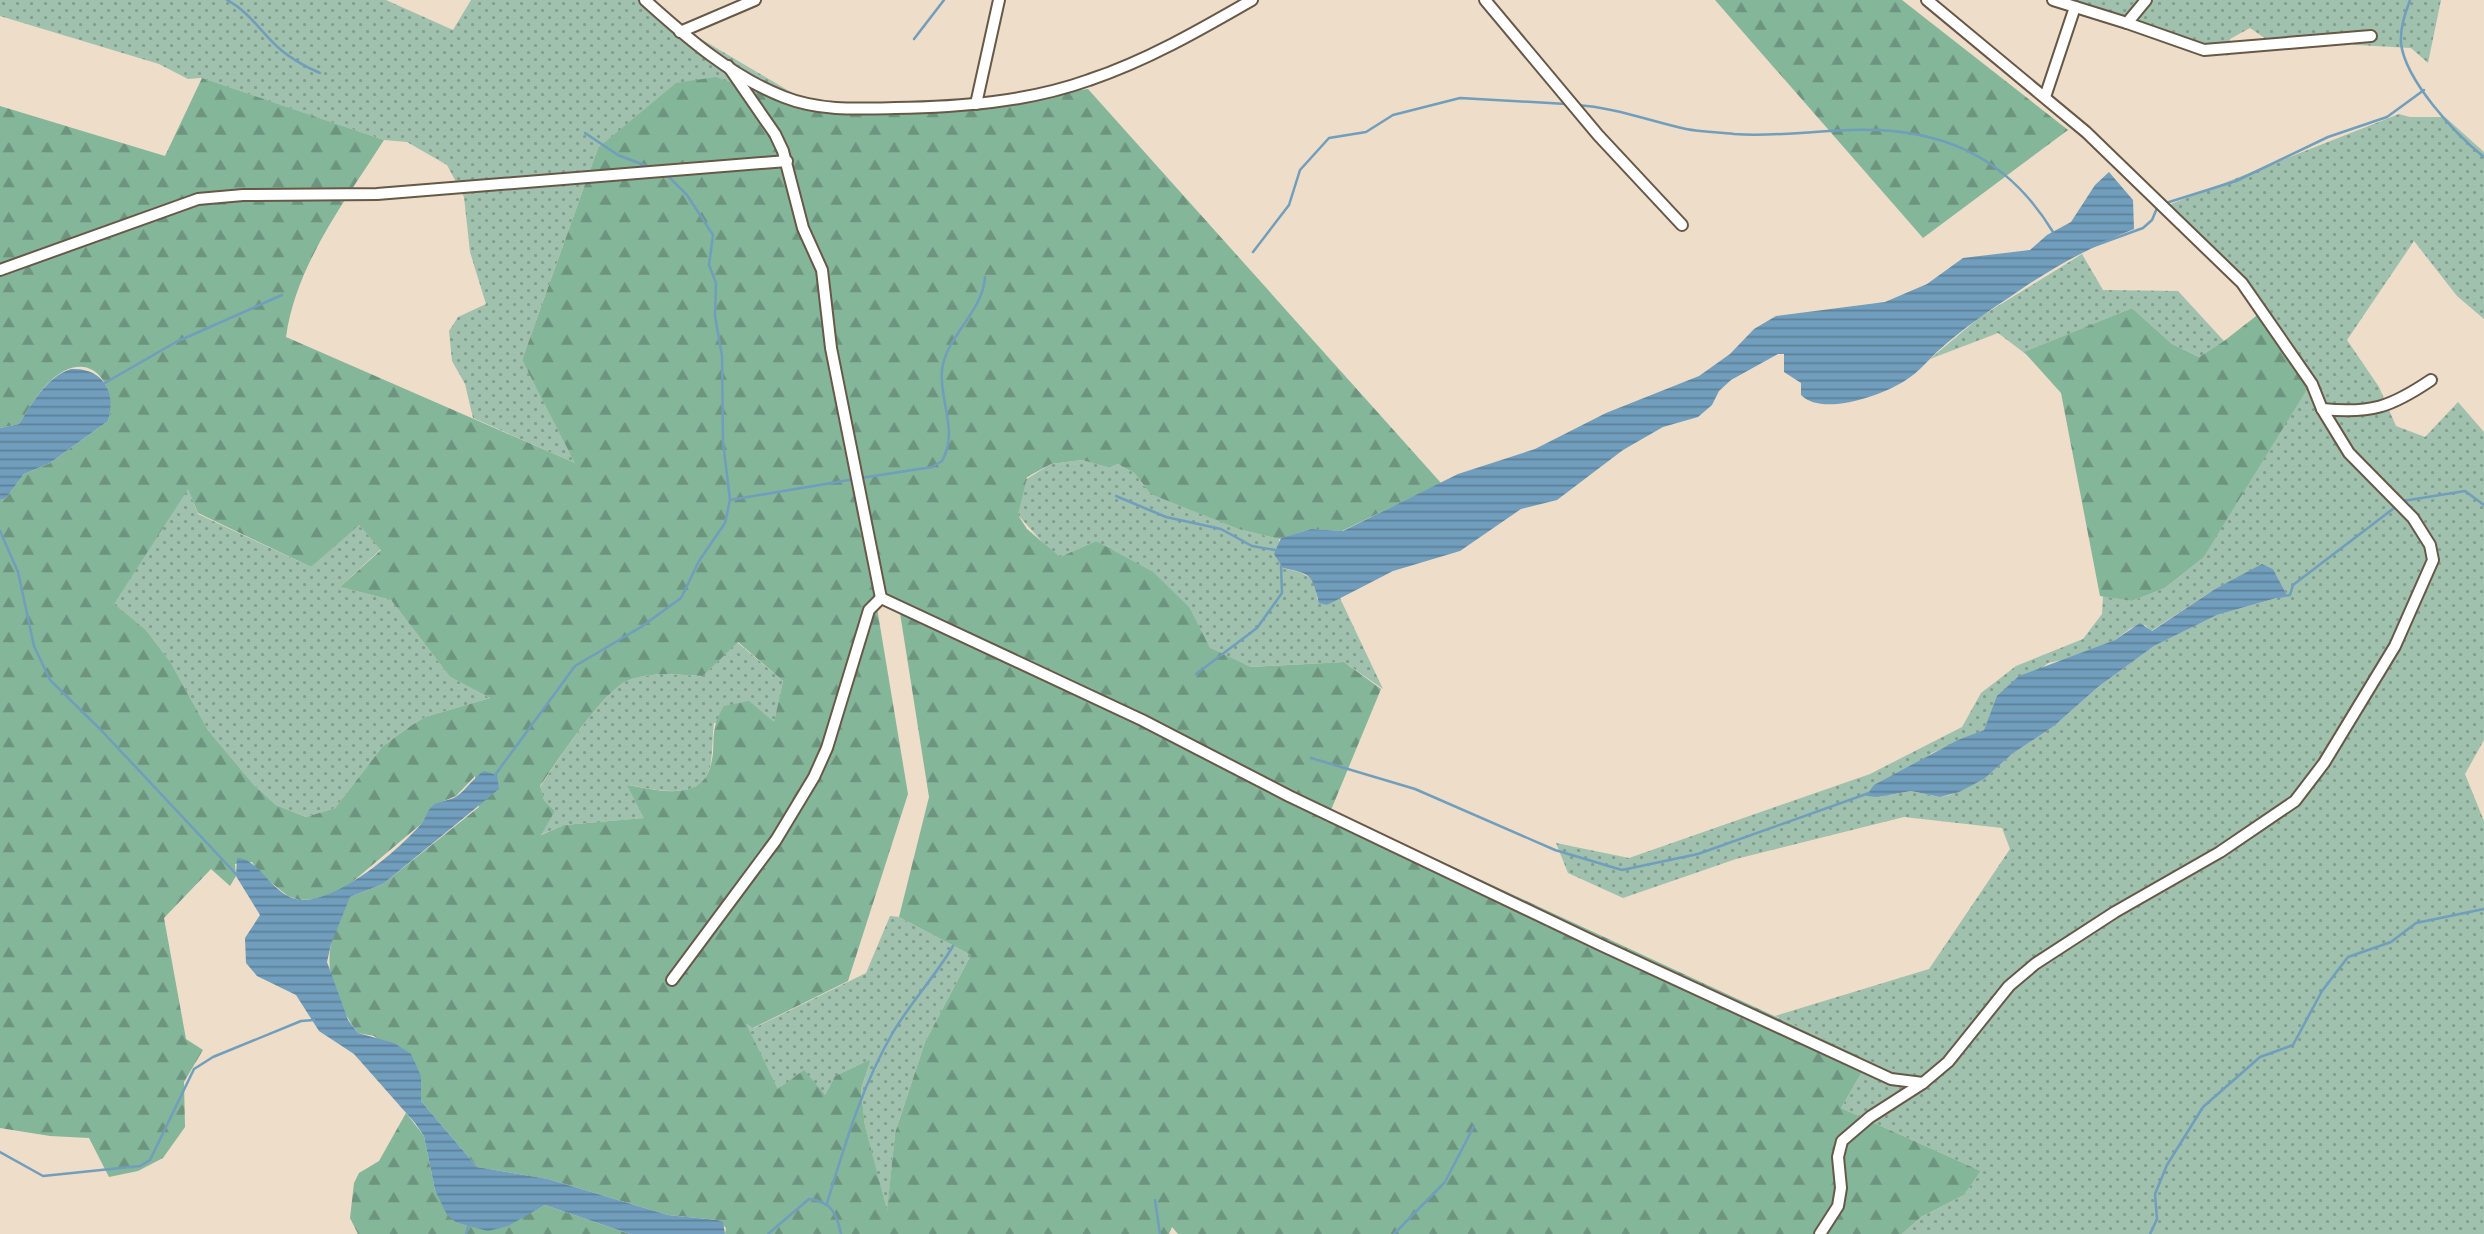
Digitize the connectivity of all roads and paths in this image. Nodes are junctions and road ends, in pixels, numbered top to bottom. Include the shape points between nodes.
1 (645, 0) edge
2 (755, 0) edge
3 (999, 0) edge
4 (1252, 0) edge
5 (1485, 0) edge
6 (1927, 0) edge
7 (2053, 0) edge
8 (2146, 0) edge
9 (2075, 8) junction
10 (2127, 23) junction
11 (680, 32) junction
12 (2371, 36) dead end
13 (728, 66) junction
14 (2045, 97) junction
15 (976, 104) junction
16 (787, 161) junction
17 (1682, 225) dead end
18 (0, 270) edge
19 (2431, 380) dead end
20 (2322, 409) junction
21 (881, 598) junction
22 (672, 980) dead end
23 (1923, 1083) junction
24 (1821, 1234) edge

1 - 11 street
2 - 11 street
3 - 15 street
4 - 15 street via 1178,42 1092,80
5 - 17 street via 1598,135
6 - 14 street
7 - 9 street
8 - 10 street
9 - 10 street
9 - 14 street
10 - 12 street via 2204,50
11 - 13 street
13 - 15 street via 782,97 816,106 883,109
13 - 16 street via 775,134
14 - 20 street via 2118,161 2242,283 2312,384
16 - 18 street via 377,194 198,199
16 - 21 street via 803,228 825,285 831,348
19 - 20 street via 2382,408 2360,412
20 - 23 street via 2350,453 2413,518 2430,545 2430,571 2395,646 2295,802 2035,964 2009,986 1948,1062
21 - 22 street via 869,610 827,748 799,805
21 - 23 street via 995,649 1653,970 1891,1079
23 - 24 street via 1870,1116 1842,1141 1838,1206

